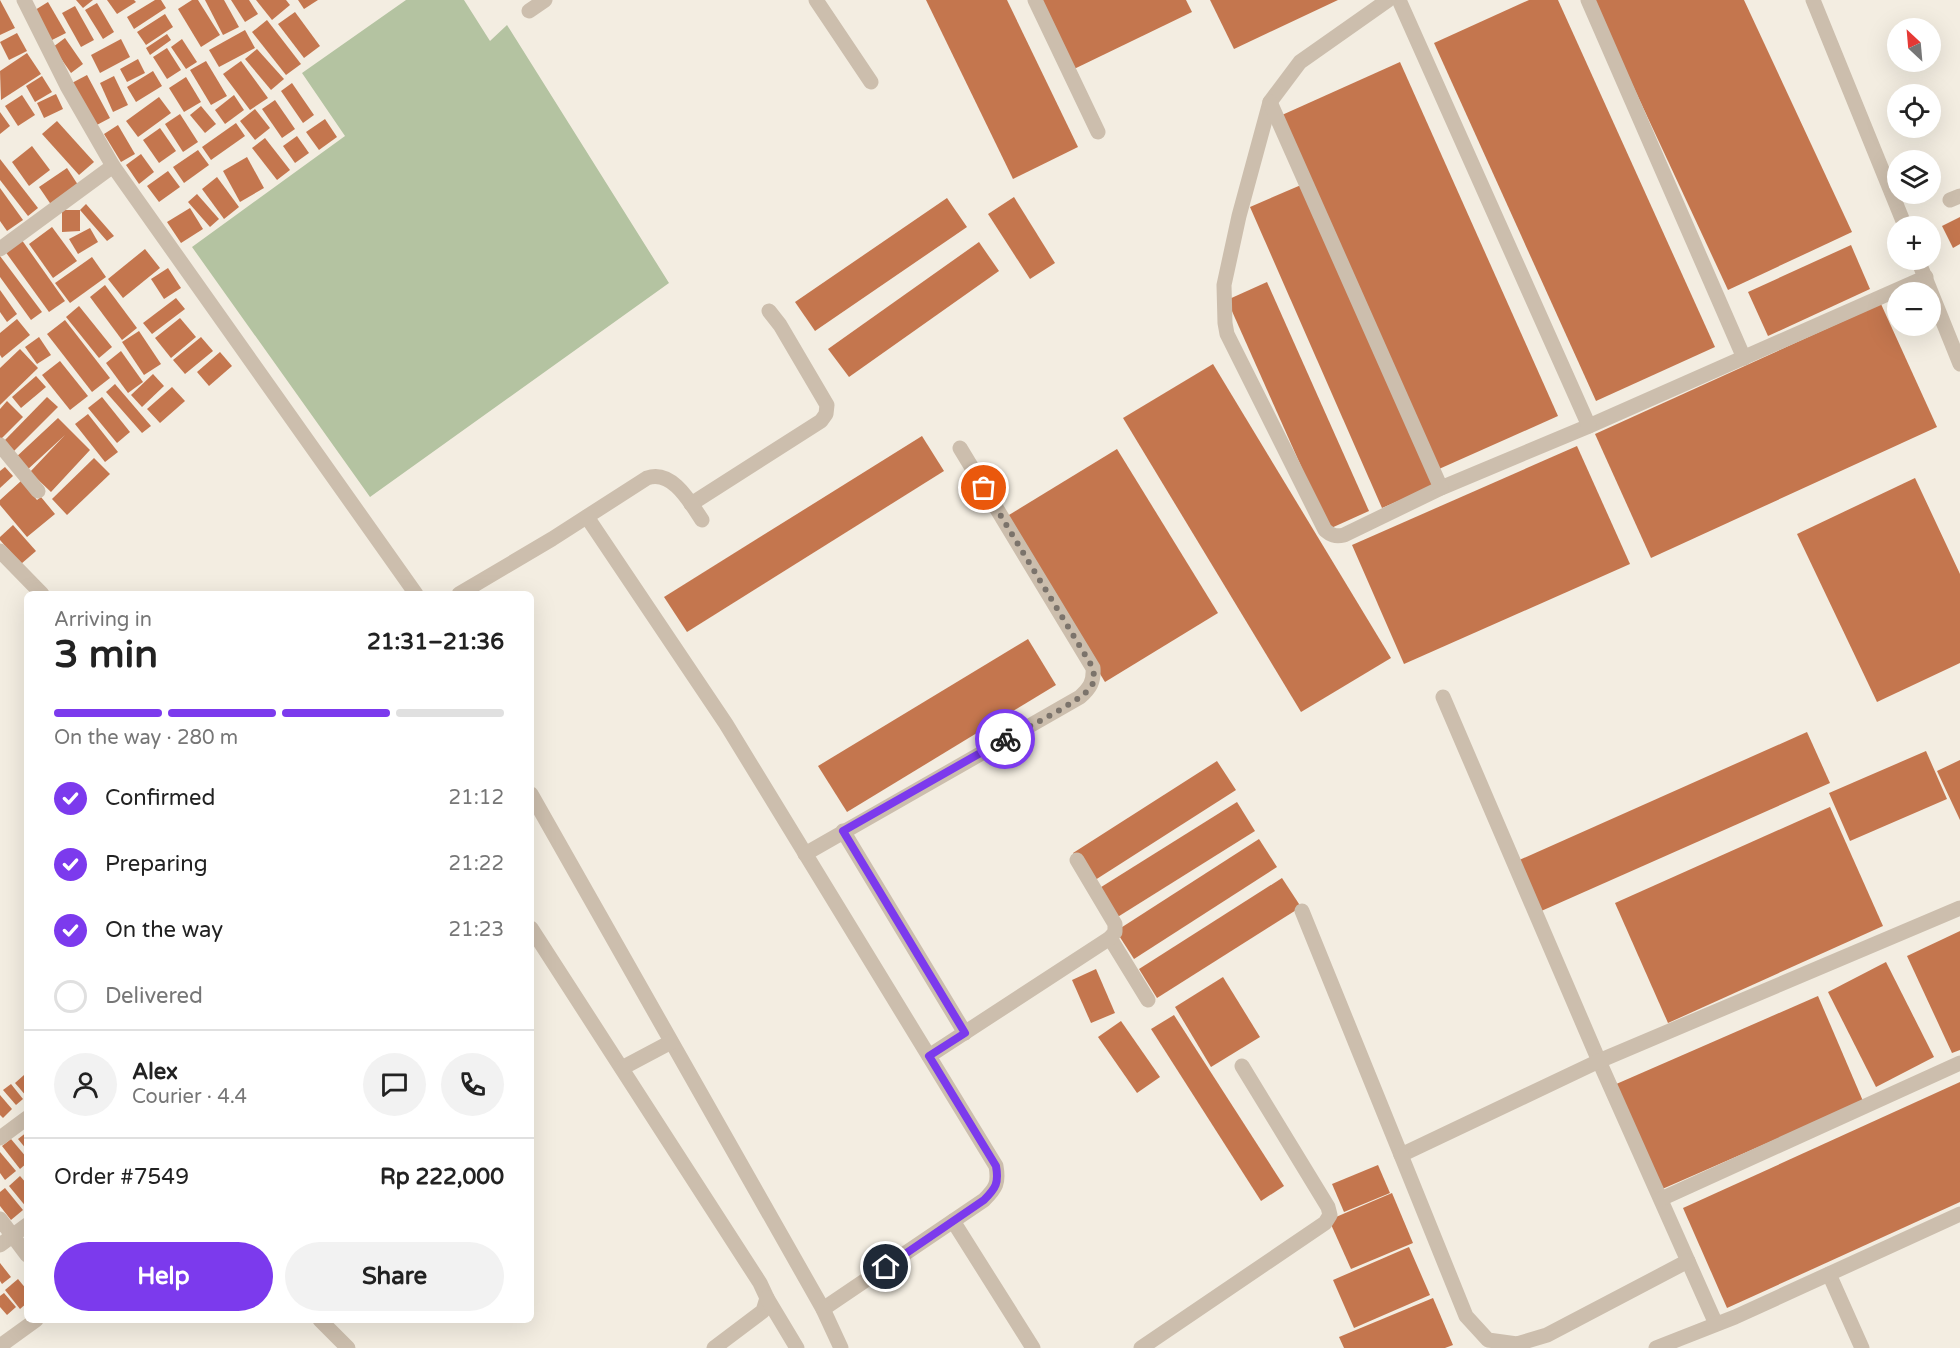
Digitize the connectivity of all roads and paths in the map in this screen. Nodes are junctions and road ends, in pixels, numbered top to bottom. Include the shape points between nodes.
1 (24, 0) edge
2 (545, 0) edge
3 (816, 0) edge
4 (1035, 0) edge
5 (1388, 0) edge
6 (1399, 0) edge
7 (1588, 0) edge
8 (1814, 0) edge
9 (529, 11) dead end
10 (871, 82) dead end
11 (1270, 102) junction
12 (1098, 132) dead end
13 (113, 166) junction
14 (1901, 216) edge
15 (0, 249) edge
16 (1923, 270) edge
17 (1926, 277) junction
18 (769, 311) dead end
19 (1744, 358) junction
20 (1960, 364) edge
21 (1589, 426) junction
22 (0, 445) edge
23 (960, 448) dead end
24 (1441, 488) junction
25 (38, 491) dead end
26 (691, 504) junction
27 (587, 517) junction
28 (702, 520) dead end
29 (0, 551) edge
30 (39, 591) edge
31 (414, 591) edge
32 (464, 591) edge
33 (1443, 698) dead end
34 (534, 799) edge
35 (843, 831) junction
36 (805, 854) junction
37 (1077, 860) dead end
38 (1960, 908) edge
39 (1302, 911) dead end
40 (534, 937) edge
41 (1110, 938) junction
42 (1148, 1000) dead end
43 (965, 1033) junction
44 (671, 1042) junction
45 (929, 1056) junction
46 (1599, 1061) junction
47 (1960, 1064) edge
48 (1242, 1066) dead end
49 (622, 1068) junction
50 (24, 1120) edge
51 (0, 1138) edge
52 (1401, 1155) junction
53 (1661, 1199) junction
54 (1960, 1214) edge
55 (0, 1219) edge
56 (953, 1221) junction
57 (24, 1227) edge
58 (6, 1240) edge
59 (24, 1253) edge
60 (1688, 1261) junction
61 (1829, 1274) junction
62 (767, 1298) junction
63 (823, 1309) junction
64 (32, 1323) edge
65 (324, 1323) edge
66 (1716, 1324) junction
67 (0, 1346) edge
68 (348, 1348) edge
69 (714, 1348) edge
70 (797, 1348) edge
71 (841, 1348) edge
72 (1033, 1348) edge
73 (1141, 1348) edge
74 (1656, 1348) edge
75 (1862, 1348) edge

1 - 13 street
2 - 9 street
3 - 10 street
4 - 12 street
5 - 11 street via 1300,62
6 - 21 street
7 - 19 street
8 - 14 street
11 - 24 street
11 - 24 street via 1224,285 1227,334 1325,530 1331,535 1344,535
13 - 15 street
13 - 31 street
16 - 17 street
17 - 19 street
17 - 20 street
18 - 26 street via 820,391 827,405 826,414 821,421
19 - 21 street
21 - 24 street
22 - 25 street
23 - 35 street via 1093,668 1094,678 1080,697
26 - 27 street via 684,493 655,475
26 - 28 street
27 - 32 street
27 - 36 street via 726,724
29 - 30 street
33 - 46 street
34 - 44 street
35 - 36 street
35 - 43 street
36 - 45 street
37 - 41 street via 1115,924
38 - 46 street
39 - 52 street
40 - 49 street
41 - 42 street
41 - 43 street
43 - 45 street
44 - 49 street
44 - 63 street
45 - 56 street via 996,1166 998,1179 984,1200
46 - 52 street
46 - 53 street
47 - 53 street
48 - 73 street via 1330,1215 1325,1223
49 - 62 street
50 - 51 street
52 - 60 street via 1466,1316 1488,1340 1517,1344 1547,1335
53 - 60 street
54 - 61 street
55 - 58 street
56 - 63 street
56 - 72 street
57 - 58 street
58 - 59 street
60 - 66 street
61 - 66 street
61 - 75 street
62 - 69 street via 763,1311
62 - 70 street
63 - 71 street
64 - 67 street
65 - 68 street
66 - 74 street

